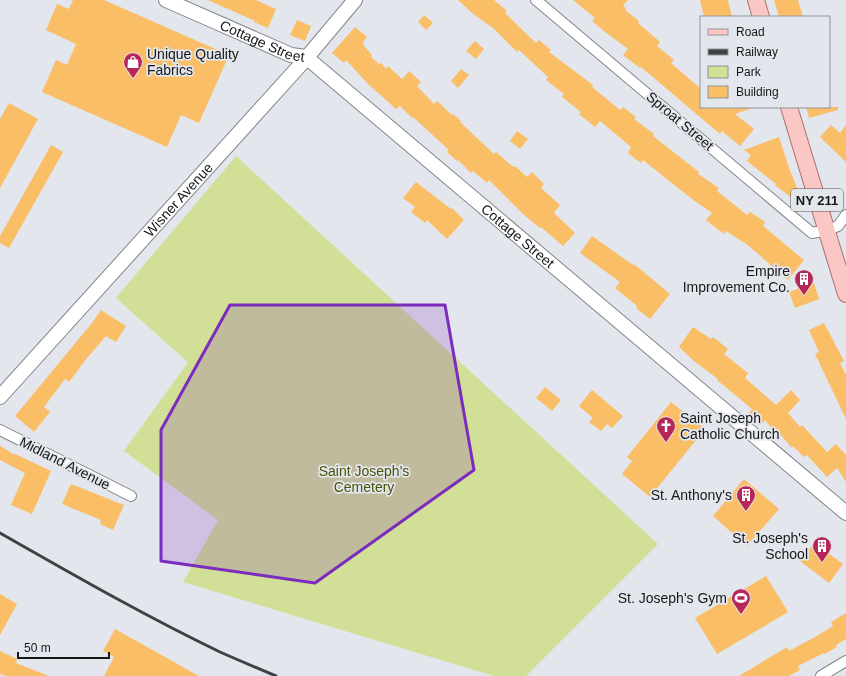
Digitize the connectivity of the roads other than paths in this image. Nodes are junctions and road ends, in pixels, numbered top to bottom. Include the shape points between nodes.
1 (166, 0) edge
2 (355, 0) edge
3 (536, 0) edge
4 (756, 0) edge
5 (761, 16) edge
6 (306, 57) junction
7 (789, 108) edge
8 (846, 215) edge
9 (827, 230) junction
10 (846, 294) edge
11 (0, 397) edge
12 (0, 430) edge
13 (131, 496) dead end
14 (846, 513) edge
15 (846, 661) edge
16 (821, 676) edge

1 - 6 street, Cottage Street via 291,55
2 - 6 street, Wisner Avenue
3 - 9 street, Sproat Street via 812,233
4 - 5 main road
6 - 11 street, Wisner Avenue
6 - 14 street, Cottage Street
7 - 9 main road, NY 211
8 - 9 street via 838,226
9 - 10 main road, NY 211
12 - 13 street, Midland Avenue
15 - 16 street

